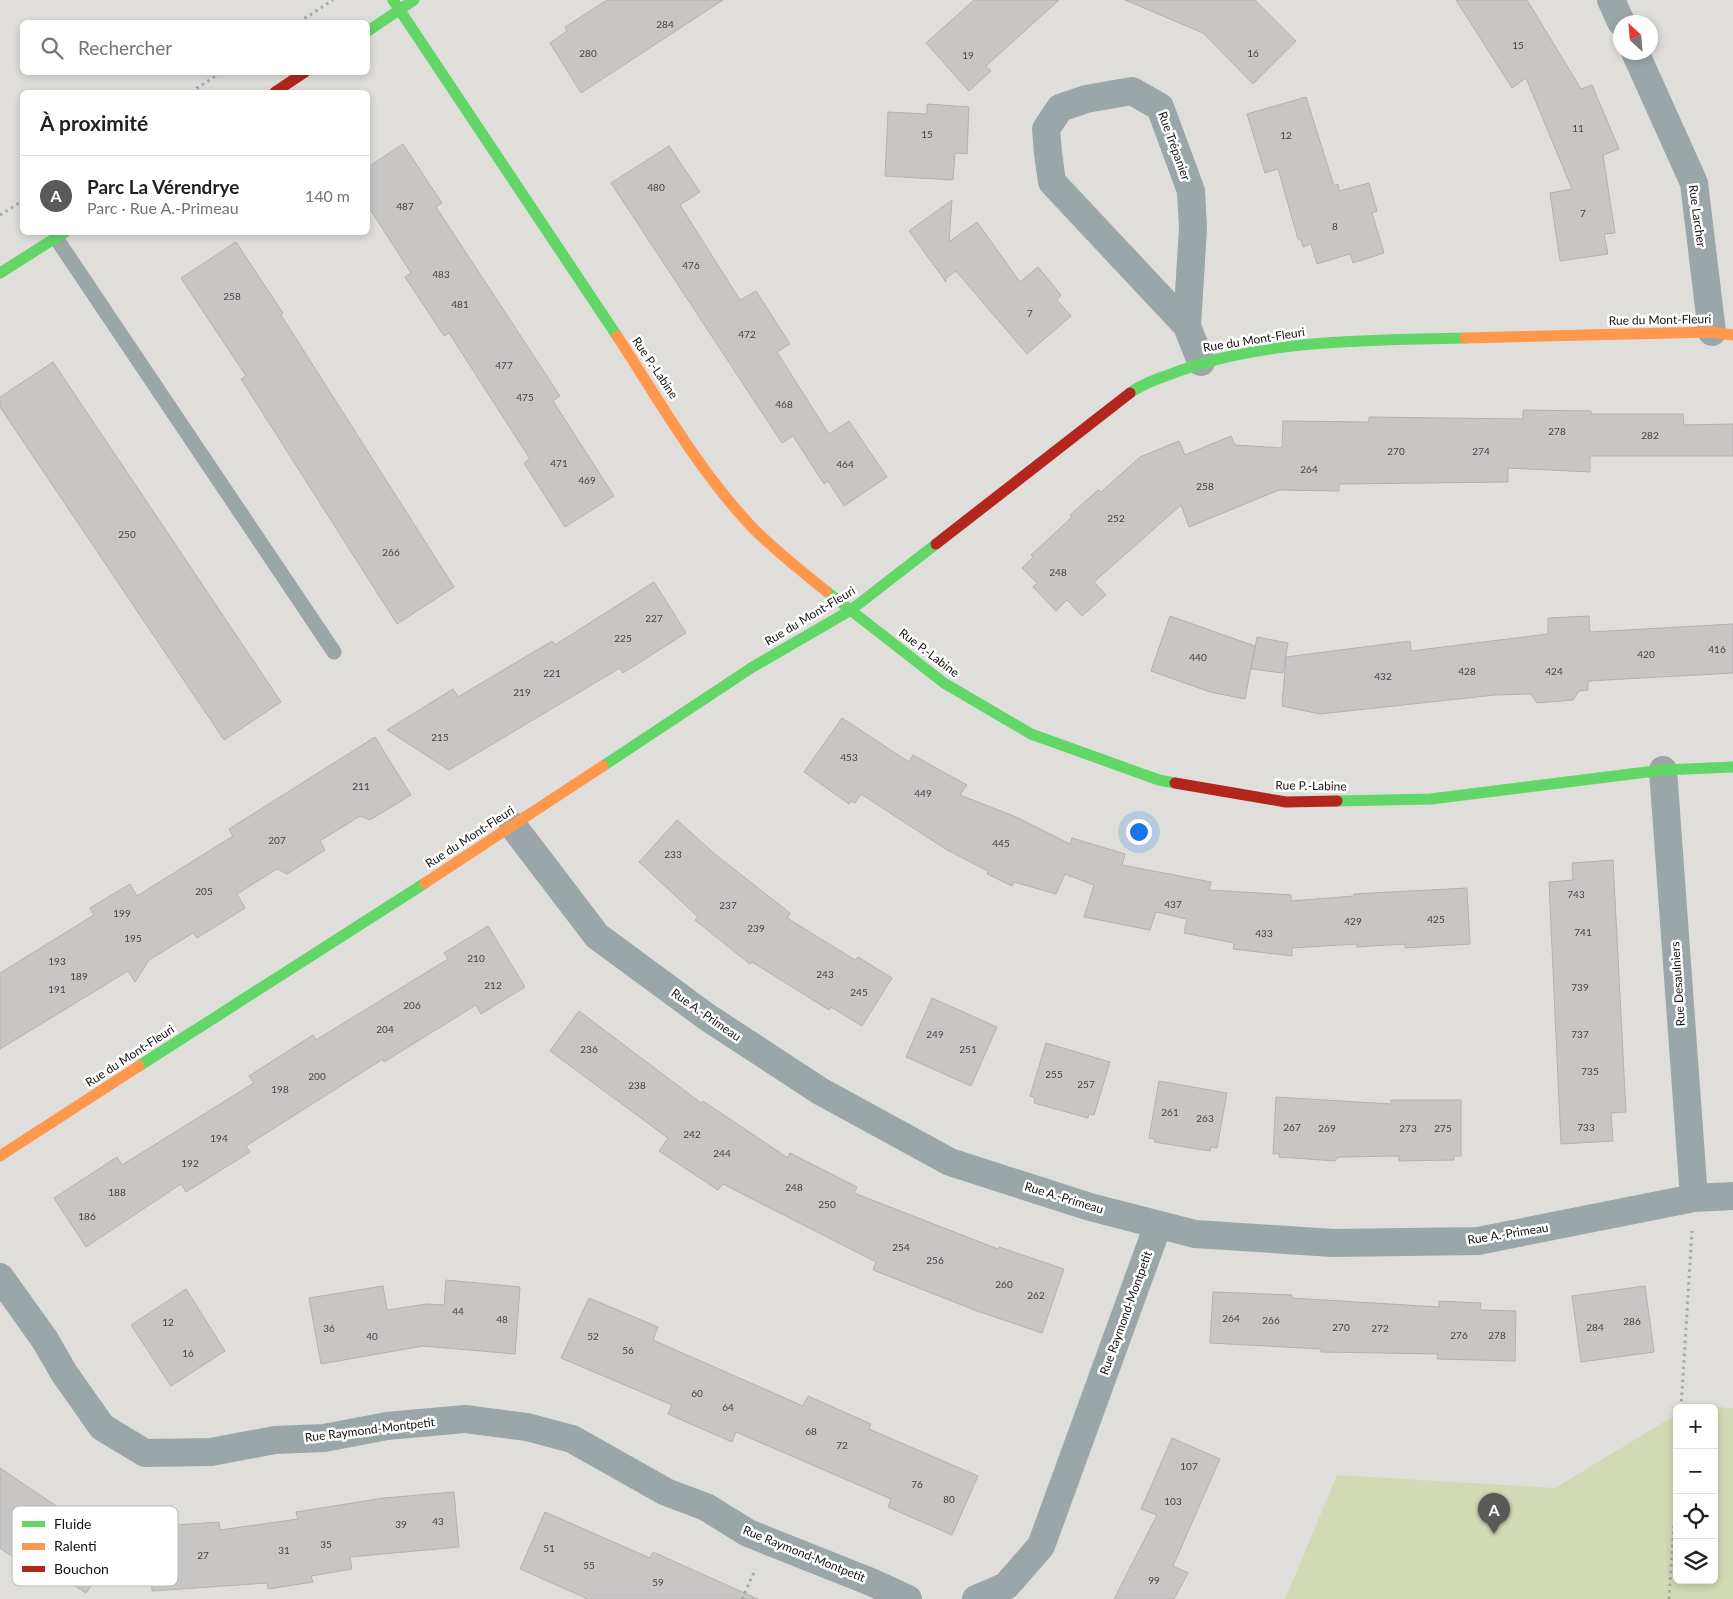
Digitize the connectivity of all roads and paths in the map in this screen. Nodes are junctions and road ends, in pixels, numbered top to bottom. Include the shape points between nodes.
1 (333, 0) edge
2 (415, 0) edge
3 (1611, 0) edge
4 (397, 5) edge
5 (1618, 15) edge
6 (302, 20) edge
7 (370, 29) edge
8 (1639, 60) edge
9 (217, 75) edge
10 (300, 75) edge
11 (194, 90) edge
12 (278, 90) edge
13 (20, 202) edge
14 (0, 215) edge
15 (61, 235) edge
16 (0, 274) edge
17 (1187, 326) junction
18 (1723, 334) edge
19 (1201, 362) junction
20 (851, 610) junction
21 (334, 652) dead end
22 (1733, 767) edge
23 (1663, 770) junction
24 (514, 826) junction
25 (0, 1156) edge
26 (1733, 1196) edge
27 (1694, 1198) junction
28 (1158, 1225) junction
29 (0, 1276) edge
30 (1681, 1404) edge
31 (1676, 1494) edge
32 (908, 1599) edge
33 (976, 1599) edge
34 (1669, 1599) edge

1 - 6 path
2 - 4 street
3 - 5 street
4 - 7 street
4 - 20 street, Rue P.-Labine via 716,485 781,555
8 - 18 street, Rue Larcher via 1694,183
9 - 11 path
10 - 12 street
13 - 14 path
15 - 16 street
15 - 21 lane
17 - 17 street, Rue Trépanier via 1193,228 1190,191 1160,107 1132,91 1086,99 1060,108 1046,129 1052,182
17 - 19 street, Rue Trépanier
18 - 19 street, Rue du Mont-Fleuri via 1394,340 1293,346
19 - 20 street, Rue du Mont-Fleuri via 1139,386
20 - 23 street, Rue P.-Labine via 944,683 1031,734 1159,780 1286,802 1431,800
20 - 24 street, Rue du Mont-Fleuri via 751,668
22 - 23 street, Rue P.-Labine
23 - 27 street, Rue Desaulniers
24 - 25 street, Rue du Mont-Fleuri
24 - 28 street, Rue A.-Primeau via 597,936 707,1017 820,1091 950,1162
26 - 27 street, Rue A.-Primeau
27 - 28 street, Rue A.-Primeau via 1478,1241 1333,1243 1195,1234
27 - 30 path
28 - 33 street, Rue Raymond-Montpetit via 1040,1546 1006,1586
29 - 32 street, Rue Raymond-Montpetit via 102,1427 145,1453 211,1452 275,1440 324,1438 387,1426 465,1419 527,1427 572,1439 666,1492 706,1507 748,1533
31 - 34 path

